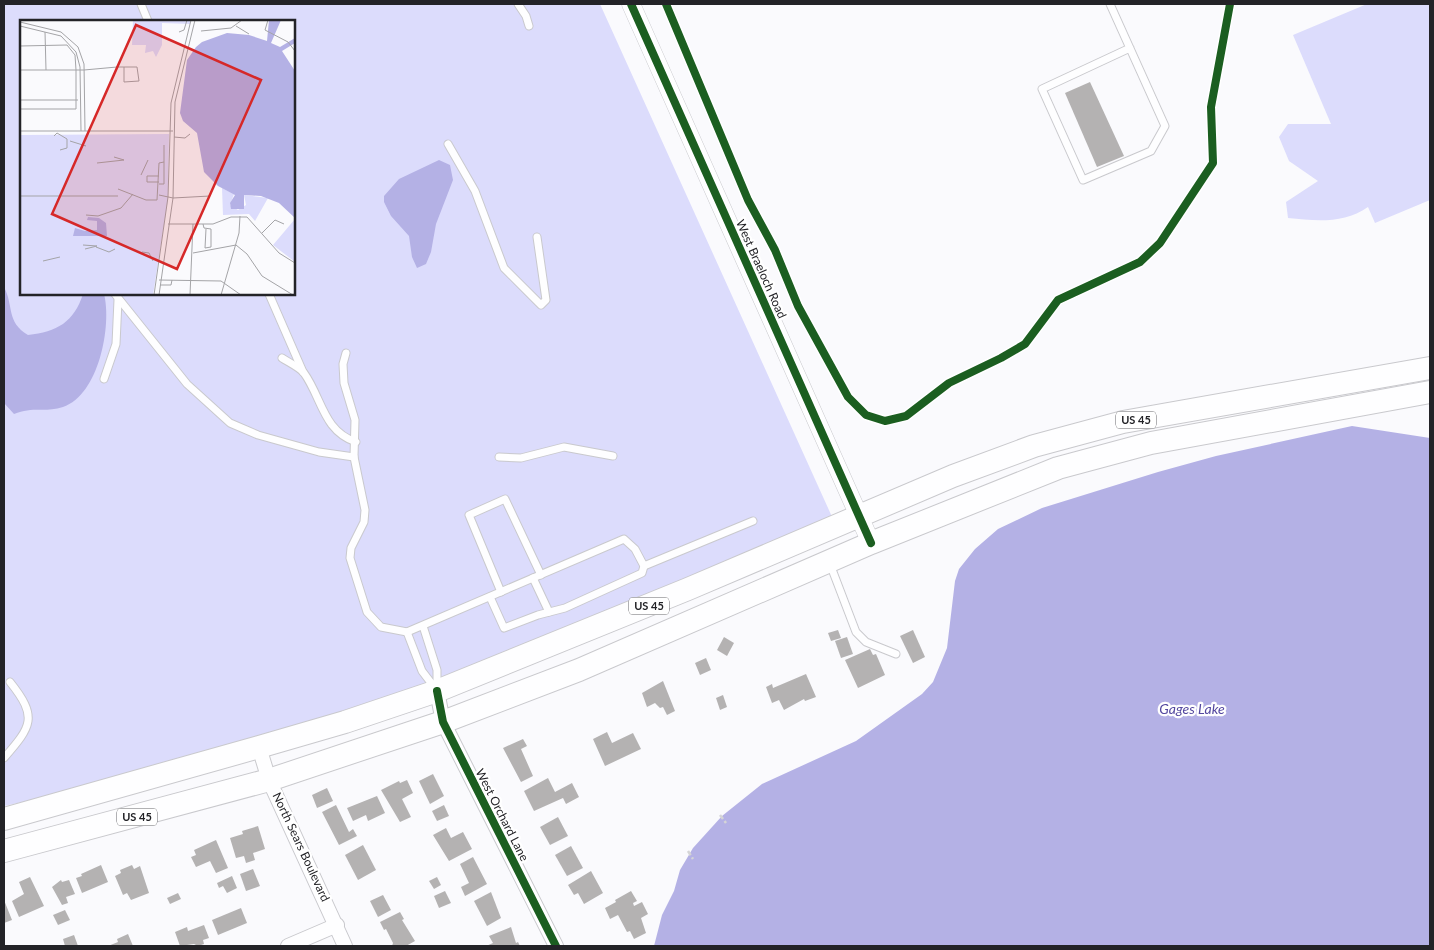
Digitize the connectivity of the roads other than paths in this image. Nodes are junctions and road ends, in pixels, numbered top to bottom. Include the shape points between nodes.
1 (141, 4) edge
2 (518, 4) edge
3 (630, 4) edge
4 (1110, 4) edge
5 (148, 20) edge
6 (529, 26) dead end
7 (1130, 48) junction
8 (448, 144) dead end
9 (537, 237) dead end
10 (269, 295) edge
11 (116, 297) edge
12 (346, 354) dead end
13 (282, 358) dead end
14 (1430, 368) edge
15 (303, 372) junction
16 (104, 379) dead end
17 (1430, 392) edge
18 (356, 442) junction
19 (613, 456) dead end
20 (499, 457) dead end
21 (354, 458) junction
22 (859, 516) junction
23 (753, 521) dead end
24 (871, 543) junction
25 (829, 562) junction
26 (644, 566) junction
27 (541, 575) junction
28 (533, 578) junction
29 (501, 592) junction
30 (490, 597) junction
31 (549, 612) junction
32 (423, 626) junction
33 (407, 632) junction
34 (896, 654) dead end
35 (10, 682) dead end
36 (436, 691) junction
37 (443, 722) junction
38 (259, 747) junction
39 (4, 758) edge
40 (269, 780) junction
41 (4, 819) edge
42 (4, 851) edge
43 (337, 925) junction
44 (288, 946) edge
45 (346, 946) edge
46 (556, 946) edge

1 - 5 lane
2 - 6 lane
3 - 22 street, West Braeloch Road
4 - 7 lane
7 - 7 lane via 1042,89 1083,180 1151,151 1166,126
8 - 9 lane via 475,191 504,268 541,305 546,300
10 - 15 lane
11 - 16 lane via 116,344
11 - 21 lane via 186,384 230,423 258,435
12 - 18 lane via 344,383 355,420
13 - 15 lane
14 - 22 main road, US 45 via 1123,422 1034,446
15 - 18 lane via 324,416 336,431
17 - 24 main road, US 45 via 1151,443 1058,468
18 - 21 lane
19 - 20 lane via 564,447 521,458
21 - 33 lane via 365,510 364,522 351,548 350,558 367,612 381,627
22 - 24 street, West Braeloch Road
22 - 36 main road, US 45
23 - 26 lane
24 - 25 main road, US 45
25 - 34 lane via 856,632 866,642
25 - 37 main road, US 45 via 579,670
26 - 27 lane via 635,549 624,539
26 - 31 lane via 642,573
27 - 28 lane
27 - 29 lane via 505,499 469,515
28 - 29 lane
28 - 31 lane
29 - 30 lane
30 - 31 lane via 504,628
30 - 32 lane
32 - 33 lane
32 - 36 lane via 437,670
33 - 36 lane via 422,671
35 - 39 lane via 26,703 28,725 22,738
36 - 37 street, West Orchard Lane
36 - 38 main road, US 45
37 - 40 main road, US 45
37 - 46 street, West Orchard Lane
38 - 40 street, North Sears Boulevard
38 - 41 main road, US 45
40 - 42 main road, US 45
40 - 43 street, North Sears Boulevard
43 - 44 street
43 - 45 street, North Sears Boulevard

